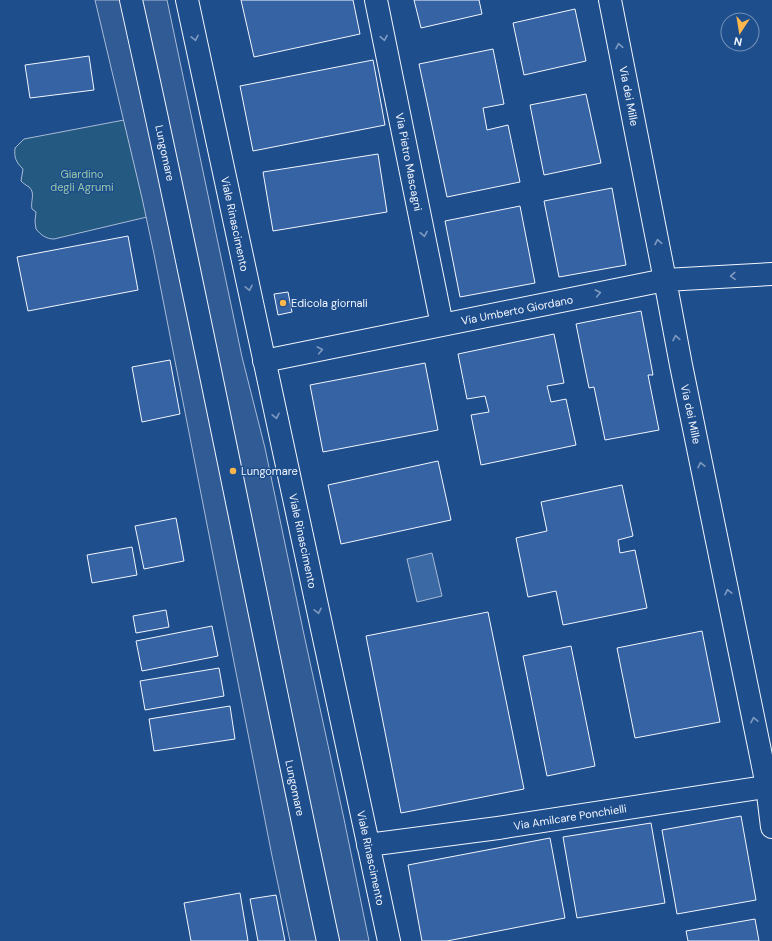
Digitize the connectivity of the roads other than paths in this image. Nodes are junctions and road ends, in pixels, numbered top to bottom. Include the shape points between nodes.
1 (131, 0) edge
2 (187, 0) edge
3 (376, 0) edge
4 (610, 0) edge
5 (772, 274) edge
6 (665, 280) junction
7 (442, 325) junction
8 (264, 361) junction
9 (766, 745) edge
10 (769, 786) edge
11 (772, 827) edge
12 (368, 845) junction
13 (328, 941) edge
14 (389, 941) edge

1 - 13 street, Lungomare via 198,309
2 -> 8 street, Viale Rinascimento
3 -> 7 street, Via Pietro Mascagni
6 -> 4 street, Via dei Mille
5 -> 6 street, Via Umberto Giordano
7 -> 6 street, Via Umberto Giordano
9 -> 6 street, Via dei Mille via 681,365
8 -> 7 street, Via Umberto Giordano
8 -> 12 street, Viale Rinascimento
9 - 10 street, Via dei Mille
10 - 11 street, Via dei Mille
10 - 12 street, Via Amilcare Ponchielli via 498,828
12 - 14 street, Viale Rinascimento

